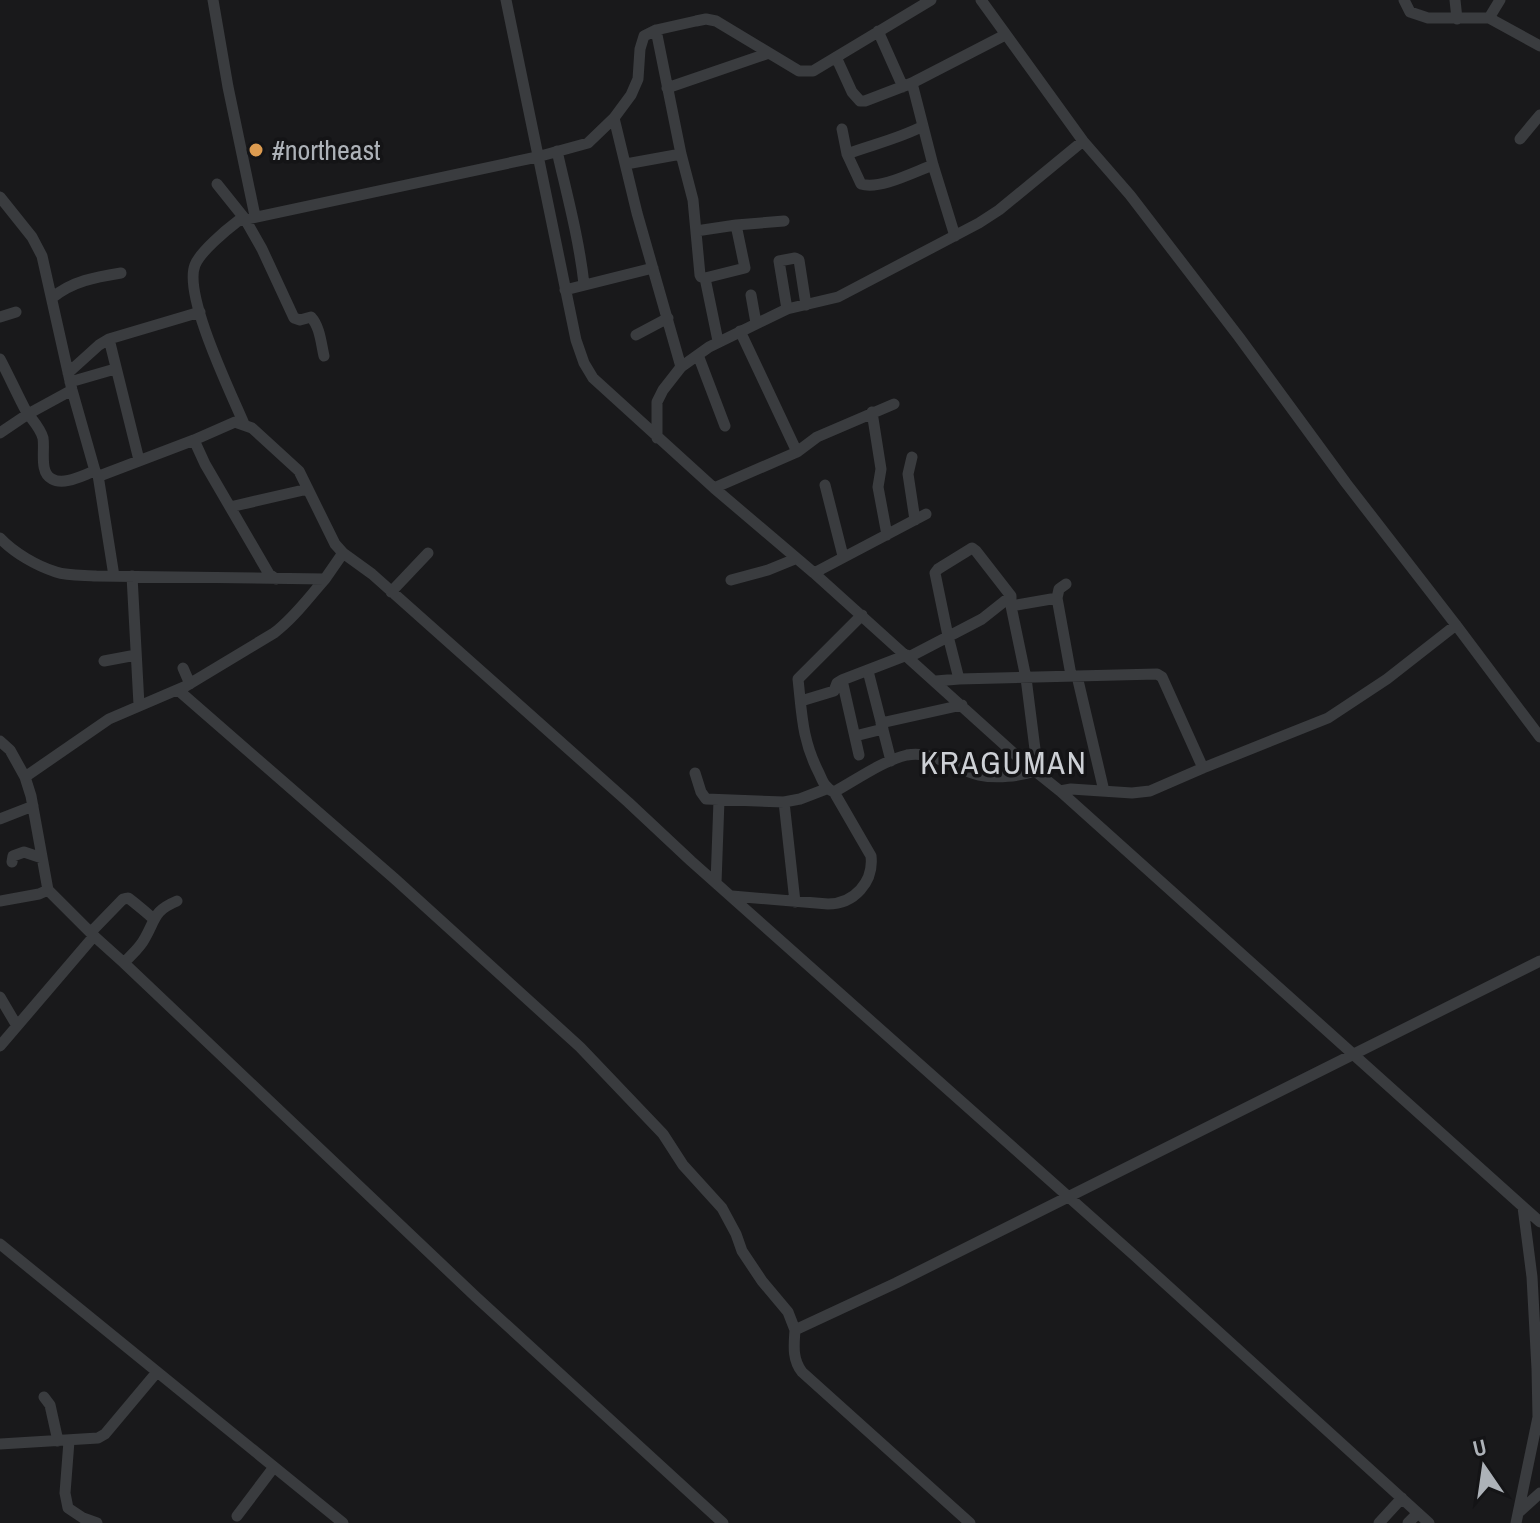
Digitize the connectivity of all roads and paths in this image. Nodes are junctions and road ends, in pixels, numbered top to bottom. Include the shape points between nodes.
1 (213, 0) edge
2 (506, 0) edge
3 (931, 0) edge
4 (981, 0) edge
5 (1404, 0) edge
6 (1455, 0) edge
7 (1500, 0) edge
8 (1489, 18) junction
9 (1457, 19) junction
10 (656, 30) junction
11 (878, 31) junction
12 (1005, 35) junction
13 (1540, 46) edge
14 (769, 53) junction
15 (836, 57) junction
16 (908, 85) junction
17 (667, 88) junction
18 (1540, 115) edge
19 (614, 118) junction
20 (923, 126) junction
21 (842, 129) dead end
22 (1520, 139) dead end
23 (1083, 141) junction
24 (557, 151) junction
25 (681, 154) junction
26 (847, 154) junction
27 (537, 157) junction
28 (626, 164) junction
29 (933, 165) junction
30 (217, 184) dead end
31 (0, 197) edge
32 (250, 218) junction
33 (784, 221) dead end
34 (736, 225) junction
35 (696, 231) junction
36 (955, 236) junction
37 (653, 268) junction
38 (121, 273) dead end
39 (705, 278) junction
40 (584, 284) junction
41 (565, 290) junction
42 (751, 295) dead end
43 (52, 298) junction
44 (806, 305) junction
45 (787, 309) junction
46 (16, 312) dead end
47 (200, 312) junction
48 (0, 317) edge
49 (668, 318) junction
50 (756, 323) junction
51 (740, 331) junction
52 (636, 335) dead end
53 (109, 339) junction
54 (718, 341) junction
55 (698, 355) junction
56 (324, 356) dead end
57 (0, 359) edge
58 (681, 367) junction
59 (115, 369) junction
60 (70, 382) junction
61 (894, 404) dead end
62 (872, 412) junction
63 (28, 414) junction
64 (244, 424) junction
65 (725, 426) dead end
66 (0, 433) edge
67 (657, 438) junction
68 (194, 440) junction
69 (797, 452) junction
70 (912, 457) dead end
71 (139, 460) junction
72 (96, 473) junction
73 (825, 485) dead end
74 (714, 488) junction
75 (308, 489) junction
76 (230, 507) junction
77 (926, 514) dead end
78 (915, 520) junction
79 (887, 535) junction
80 (0, 538) edge
81 (343, 553) junction
82 (428, 553) dead end
83 (843, 556) junction
84 (795, 559) junction
85 (814, 573) junction
86 (114, 576) junction
87 (132, 576) junction
88 (276, 579) junction
89 (325, 579) junction
90 (731, 580) dead end
91 (1066, 584) dead end
92 (391, 592) junction
93 (1057, 598) junction
94 (1011, 601) junction
95 (862, 615) junction
96 (1456, 625) junction
97 (948, 636) junction
98 (136, 655) junction
99 (908, 656) junction
100 (104, 661) dead end
101 (183, 668) dead end
102 (868, 671) junction
103 (1074, 676) junction
104 (1026, 678) junction
105 (959, 679) junction
106 (842, 680) junction
107 (936, 681) junction
108 (190, 684) junction
109 (178, 690) junction
110 (801, 701) junction
111 (139, 705) junction
112 (962, 705) junction
113 (882, 726) junction
114 (855, 736) junction
115 (1540, 737) edge
116 (0, 741) edge
117 (859, 755) dead end
118 (891, 761) junction
119 (1203, 768) junction
120 (1037, 772) junction
121 (695, 773) dead end
122 (25, 777) junction
123 (830, 790) junction
124 (1060, 791) junction
125 (1104, 791) junction
126 (719, 800) junction
127 (784, 802) junction
128 (33, 806) junction
129 (0, 819) edge
130 (42, 858) junction
131 (12, 862) dead end
132 (716, 883) junction
133 (48, 890) junction
134 (731, 896) junction
135 (0, 901) edge
136 (177, 901) dead end
137 (795, 902) junction
138 (153, 919) junction
139 (92, 934) junction
140 (1540, 961) edge
141 (124, 963) junction
142 (0, 997) edge
143 (17, 1026) junction
144 (0, 1046) edge
145 (1354, 1055) junction
146 (1068, 1196) junction
147 (1523, 1206) junction
148 (1540, 1222) edge
149 (0, 1244) edge
150 (795, 1330) junction
151 (157, 1372) junction
152 (44, 1397) dead end
153 (63, 1441) junction
154 (0, 1444) edge
155 (274, 1467) junction
156 (1540, 1493) edge
157 (1402, 1498) junction
158 (1418, 1513) junction
159 (237, 1516) dead end
160 (1517, 1518) edge
161 (97, 1523) edge
162 (343, 1523) edge
163 (723, 1523) edge
164 (970, 1523) edge
165 (1379, 1523) edge
166 (1408, 1523) edge
167 (1429, 1523) edge

1 - 32 street
2 - 27 street
3 - 11 street
4 - 12 street
5 - 9 street via 1410,12
6 - 9 street
7 - 8 street
8 - 9 street
8 - 13 street
10 - 14 street via 716,21
10 - 17 street
10 - 19 street via 642,39 638,79
11 - 15 street
11 - 16 street
12 - 16 street
12 - 23 street
14 - 15 street via 806,73
14 - 17 street
15 - 16 street via 860,101
16 - 20 street
17 - 25 street
18 - 22 street
19 - 24 street via 588,143
19 - 28 street
20 - 26 street
20 - 29 street
21 - 26 street
23 - 36 street via 999,210
23 - 96 street via 1130,195
24 - 27 street
24 - 40 street
25 - 28 street
25 - 35 street
26 - 29 street via 866,186
27 - 32 street
27 - 41 street
28 - 37 street
29 - 36 street
30 - 32 street
31 - 43 street via 42,256
32 - 47 street via 223,233 195,263 192,277
32 - 56 street via 294,318 314,319
33 - 34 street
34 - 35 street
34 - 39 street via 745,268
35 - 39 street via 700,275
36 - 44 street via 838,297
37 - 40 street
37 - 49 street
38 - 43 street via 65,287
39 - 54 street
40 - 41 street
41 - 67 street via 579,352 593,378
42 - 50 street
43 - 60 street
44 - 45 street
44 - 45 street via 799,260 779,261
45 - 50 street
46 - 48 street
47 - 53 street
47 - 64 street
49 - 52 street
49 - 58 street
50 - 51 street
51 - 54 street
51 - 69 street
53 - 59 street
53 - 60 street
54 - 55 street
55 - 58 street
55 - 65 street
57 - 63 street
58 - 67 street via 657,402
59 - 60 street
59 - 71 street
60 - 63 street
60 - 72 street
61 - 62 street
62 - 69 street
62 - 79 street
63 - 66 street
63 - 72 street via 41,432 49,478 64,481
64 - 68 street via 235,422
64 - 75 street via 299,471
67 - 74 street
68 - 71 street
68 - 76 street
69 - 74 street
70 - 78 street via 908,474
71 - 72 street
72 - 86 street
73 - 83 street
74 - 84 street
75 - 76 street
75 - 81 street
76 - 88 street
77 - 78 street
78 - 79 street
79 - 83 street
80 - 86 street via 27,559 58,573
81 - 89 street
81 - 92 street
82 - 92 street
83 - 85 street
84 - 85 street
84 - 90 street
85 - 95 street
86 - 87 street
87 - 88 street
87 - 98 street
88 - 89 street
89 - 108 street via 283,626
91 - 93 street
92 - 132 street
93 - 94 street
93 - 103 street
94 - 97 street
94 - 97 street via 976,551 968,549 935,573
94 - 104 street
95 - 99 street
95 - 110 street via 802,673
96 - 115 street
96 - 119 street via 1328,718
97 - 99 street
97 - 105 street
98 - 100 street
98 - 111 street
99 - 102 street
99 - 107 street
101 - 108 street
102 - 106 street
102 - 113 street
103 - 104 street
103 - 119 street via 1162,677
103 - 125 street
104 - 105 street
104 - 120 street
105 - 107 street
106 - 110 street via 834,691
106 - 114 street
107 - 112 street
108 - 109 street
109 - 111 street
109 - 150 street via 580,1047 663,1134 722,1208 742,1251 788,1312
110 - 123 street via 809,754
111 - 122 street via 109,719
112 - 113 street
112 - 120 street
113 - 114 street
113 - 118 street
114 - 117 street
116 - 122 street
118 - 120 street via 922,755 980,776
118 - 123 street
119 - 125 street via 1150,791
120 - 124 street
121 - 126 street via 704,797
122 - 128 street
123 - 127 street
123 - 137 street via 871,856 869,874 862,888 840,904
124 - 125 street
124 - 145 street
126 - 127 street
126 - 132 street
127 - 137 street
128 - 129 street
128 - 130 street
130 - 131 street via 24,852
130 - 133 street
132 - 134 street
133 - 135 street
133 - 139 street
134 - 137 street
134 - 146 street
136 - 138 street
138 - 139 street via 127,898
138 - 141 street via 147,936
139 - 141 street
139 - 143 street
140 - 145 street
141 - 163 street
142 - 143 street
143 - 144 street
145 - 146 street
145 - 147 street
146 - 150 street
146 - 157 street
147 - 148 street
147 - 160 street via 1538,1417
149 - 151 street
150 - 164 street via 794,1354 802,1372
151 - 153 street via 105,1434
151 - 155 street
152 - 153 street
153 - 154 street
153 - 161 street via 68,1508
155 - 159 street
155 - 162 street
156 - 160 street
157 - 158 street
157 - 165 street
158 - 166 street
158 - 167 street

